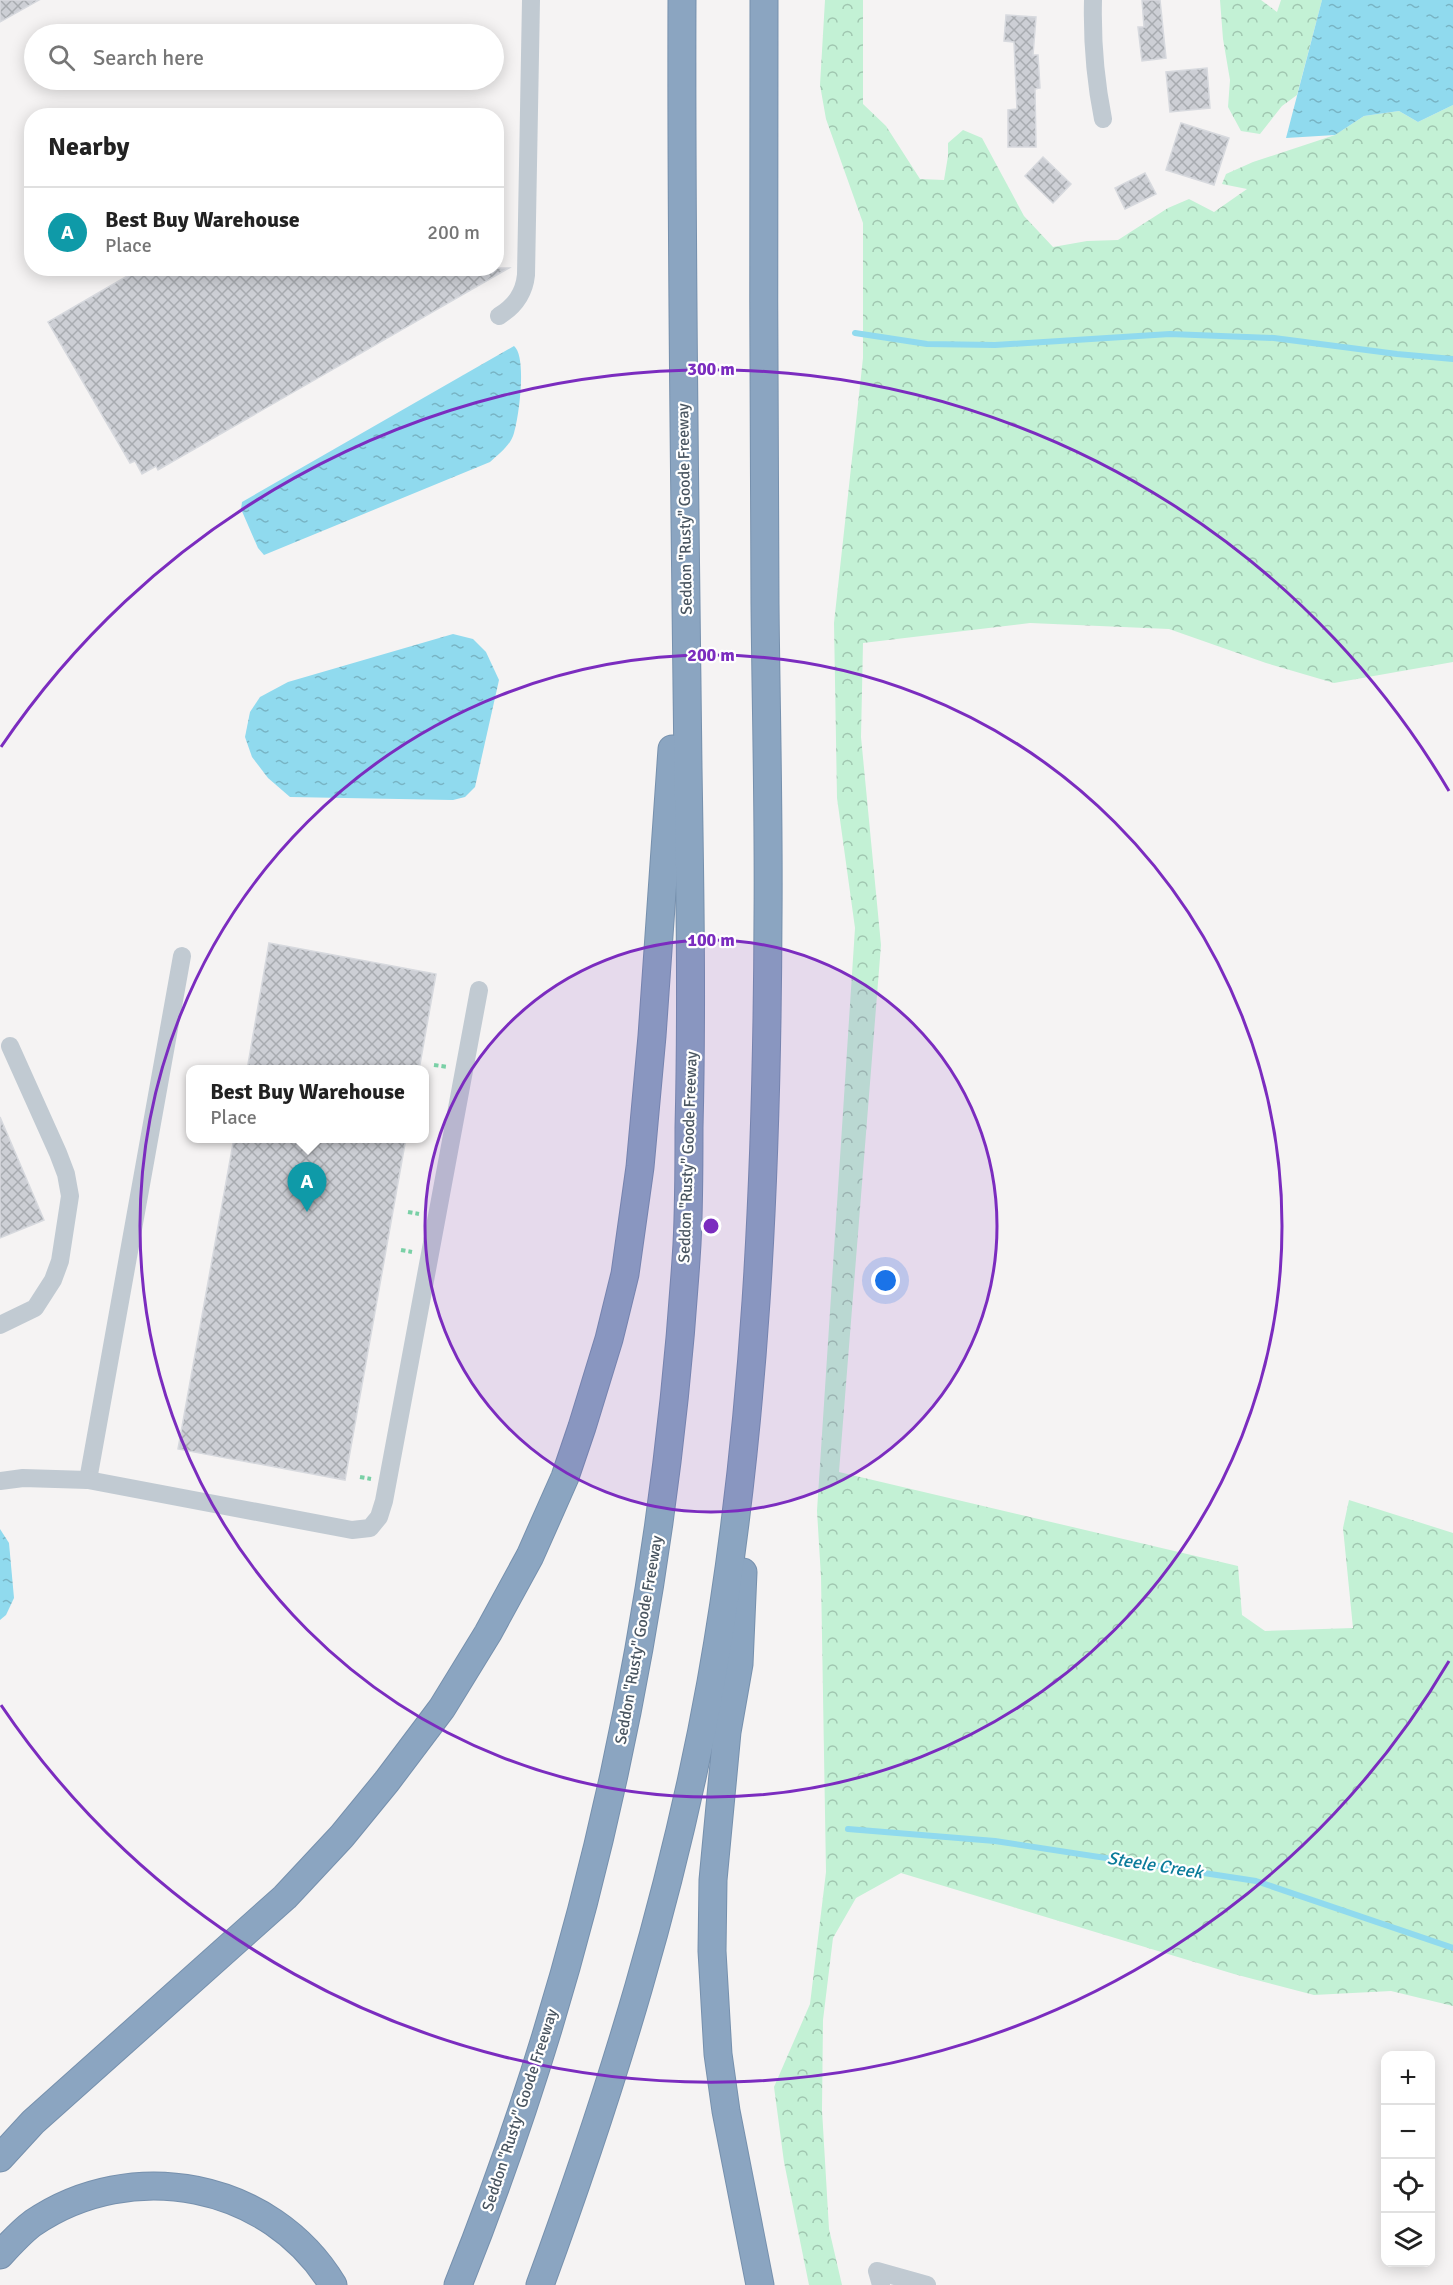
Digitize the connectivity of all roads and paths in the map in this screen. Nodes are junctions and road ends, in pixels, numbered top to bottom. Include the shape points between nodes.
1 (531, 0) edge
2 (682, 0) edge
3 (764, 0) edge
4 (1093, 0) edge
5 (1103, 119) dead end
6 (499, 316) dead end
7 (686, 572) junction
8 (182, 956) dead end
9 (479, 990) dead end
10 (10, 1046) dead end
11 (757, 1303) junction
12 (0, 1325) edge
13 (88, 1480) junction
14 (0, 1481) edge
15 (0, 2158) edge
16 (0, 2255) edge
17 (333, 2285) edge
18 (458, 2285) edge
19 (540, 2285) edge
20 (760, 2285) edge
21 (881, 2285) edge
22 (927, 2285) edge

1 - 6 street via 526,275 521,294
2 - 7 highway, Seddon "Rusty" Goode Freeway
3 - 11 highway via 768,917
4 - 5 street via 1093,53
7 - 15 highway via 640,1167 625,1274 609,1339 565,1477 530,1556 442,1708 342,1836 285,1897 33,2122
7 - 18 highway, Seddon "Rusty" Goode Freeway via 691,1032 687,1240 674,1407 652,1584 622,1743 544,2044 489,2208
8 - 13 street
9 - 13 street via 379,1517 370,1528 352,1530
10 - 12 street via 58,1153 70,1196 60,1261 53,1280 35,1308
11 - 19 highway via 738,1503 689,1793 628,2024
11 - 20 highway via 738,1664 720,1802 712,1951 718,2054 726,2110
13 - 14 street
16 - 17 highway via 33,2223 83,2199 124,2187 178,2187 229,2198 272,2221 311,2255
21 - 22 street via 877,2271

